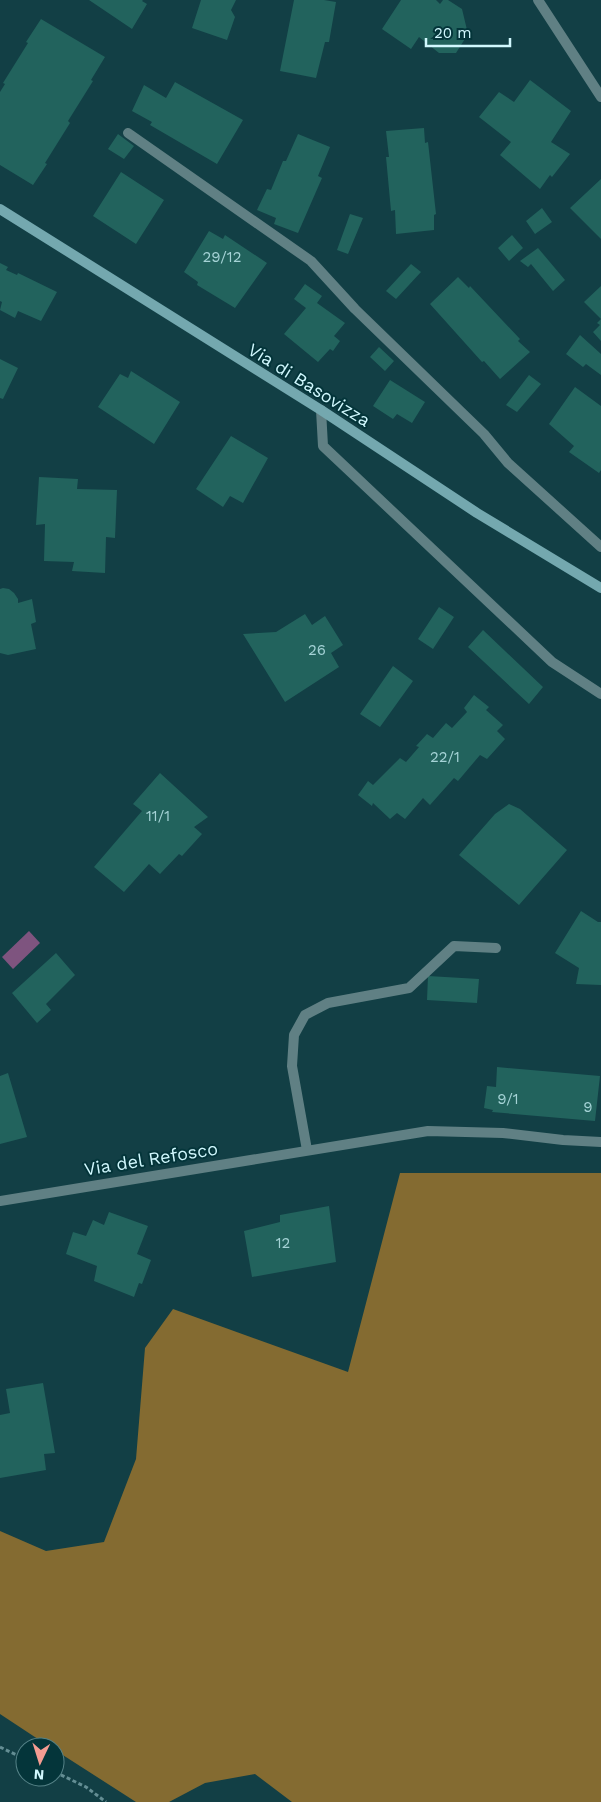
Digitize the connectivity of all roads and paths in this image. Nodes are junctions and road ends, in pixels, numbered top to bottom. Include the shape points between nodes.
1 (538, 0) edge
2 (601, 97) edge
3 (128, 133) dead end
4 (0, 209) edge
5 (321, 410) junction
6 (601, 547) edge
7 (601, 588) edge
8 (601, 694) edge
9 (496, 948) dead end
10 (601, 1142) edge
11 (307, 1150) junction
12 (0, 1201) edge
13 (0, 1747) edge
14 (15, 1754) edge
15 (65, 1777) edge
16 (106, 1802) edge

1 - 2 street
3 - 6 street via 310,260 355,309 484,434 508,463
4 - 5 main road, Via di Basovizza
5 - 7 main road, Via di Basovizza via 477,513
5 - 8 street via 323,446 552,662
9 - 11 street via 454,946 409,988 328,1003 306,1014 294,1035 292,1066
10 - 11 street, Via del Refosco via 503,1133 428,1131
11 - 12 street, Via del Refosco
13 - 14 path
15 - 16 path

